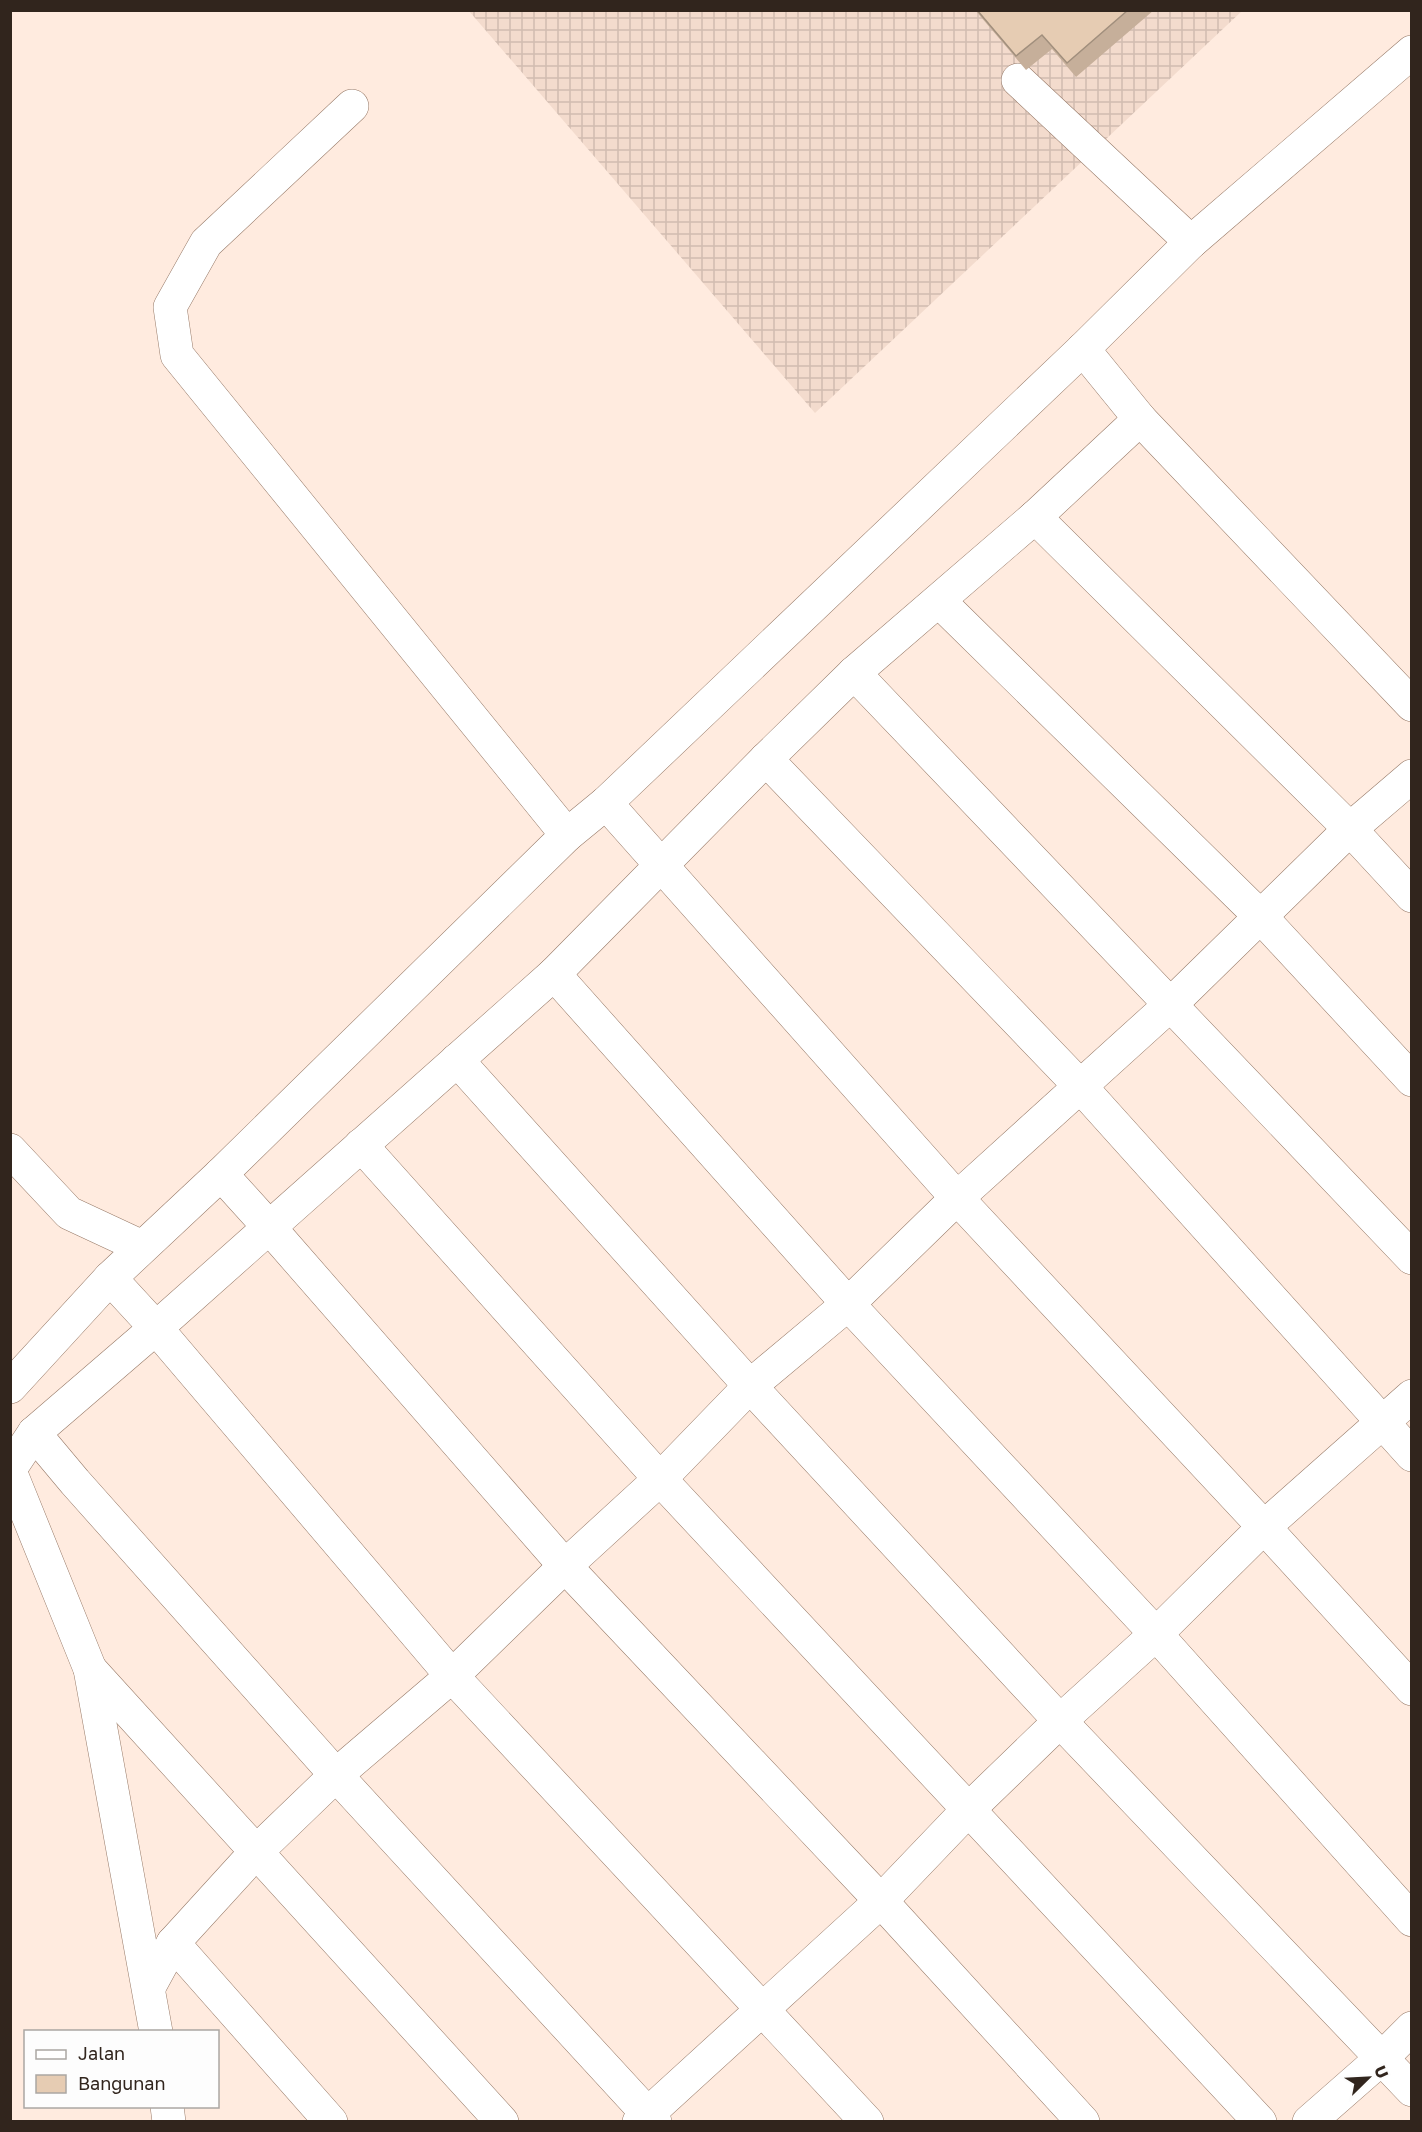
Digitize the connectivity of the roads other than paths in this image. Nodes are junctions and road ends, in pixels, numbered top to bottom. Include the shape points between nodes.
1 (1412, 52) edge
2 (1018, 80) edge
3 (352, 106) dead end
4 (1191, 243) junction
5 (1083, 350) junction
6 (1140, 419) junction
7 (1035, 517) junction
8 (939, 601) junction
9 (854, 673) junction
10 (1412, 705) edge
11 (766, 759) junction
12 (1412, 776) edge
13 (606, 803) junction
14 (1350, 829) junction
15 (567, 836) junction
16 (662, 865) junction
17 (1412, 896) edge
18 (1261, 917) junction
19 (554, 974) junction
20 (1170, 1005) junction
21 (457, 1059) junction
22 (1412, 1080) edge
23 (1080, 1086) junction
24 (361, 1145) junction
25 (10, 1150) edge
26 (221, 1174) junction
27 (957, 1198) junction
28 (269, 1227) junction
29 (142, 1247) junction
30 (1412, 1258) edge
31 (110, 1278) junction
32 (848, 1304) junction
33 (156, 1328) junction
34 (750, 1386) junction
35 (10, 1387) edge
36 (1412, 1396) edge
37 (1381, 1422) junction
38 (34, 1433) junction
39 (1412, 1455) edge
40 (10, 1470) edge
41 (660, 1479) junction
42 (1264, 1527) junction
43 (565, 1566) junction
44 (1156, 1634) junction
45 (90, 1670) junction
46 (452, 1676) junction
47 (1412, 1689) edge
48 (1060, 1721) junction
49 (336, 1775) junction
50 (968, 1810) junction
51 (255, 1853) junction
52 (881, 1901) junction
53 (1412, 1920) edge
54 (173, 1943) junction
55 (149, 1987) junction
56 (762, 2008) junction
57 (1412, 2028) edge
58 (156, 2030) edge
59 (1382, 2058) junction
60 (1412, 2090) edge
61 (647, 2119) edge
62 (331, 2121) edge
63 (502, 2121) edge
64 (867, 2121) edge
65 (1083, 2121) edge
66 (1260, 2121) edge
67 (1309, 2121) edge

1 - 4 street
2 - 4 street
3 - 15 street via 206,243 170,307 177,355
4 - 5 street
5 - 6 street
5 - 13 street
6 - 7 street
6 - 10 street
7 - 8 street
7 - 14 street
8 - 9 street
8 - 18 street
9 - 11 street
9 - 20 street
11 - 16 street
11 - 23 street
12 - 14 street
13 - 15 street
13 - 16 street
14 - 17 street
14 - 18 street
15 - 26 street
16 - 19 street
16 - 27 street
18 - 20 street
18 - 22 street
19 - 21 street
19 - 32 street
20 - 23 street
20 - 30 street
21 - 24 street
21 - 34 street
23 - 27 street
23 - 37 street
24 - 28 street
24 - 41 street
25 - 29 street via 69,1213
26 - 28 street
26 - 29 street
27 - 32 street
27 - 42 street
28 - 33 street
28 - 43 street
29 - 31 street
31 - 33 street
31 - 35 street
32 - 34 street
32 - 44 street
33 - 38 street
33 - 46 street
34 - 41 street
34 - 48 street
36 - 37 street
37 - 39 street
37 - 42 street
38 - 40 street
38 - 49 street
40 - 45 street
41 - 43 street
41 - 50 street
42 - 44 street
42 - 47 street
43 - 46 street
43 - 52 street
44 - 48 street
44 - 53 street
45 - 51 street
45 - 55 street
46 - 49 street
46 - 56 street
48 - 50 street
48 - 59 street
49 - 51 street
49 - 61 street
50 - 52 street
50 - 66 street
51 - 54 street
51 - 63 street
52 - 56 street
52 - 65 street
54 - 55 street
54 - 62 street
55 - 58 street
56 - 61 street
56 - 64 street
57 - 59 street
59 - 60 street
59 - 67 street

